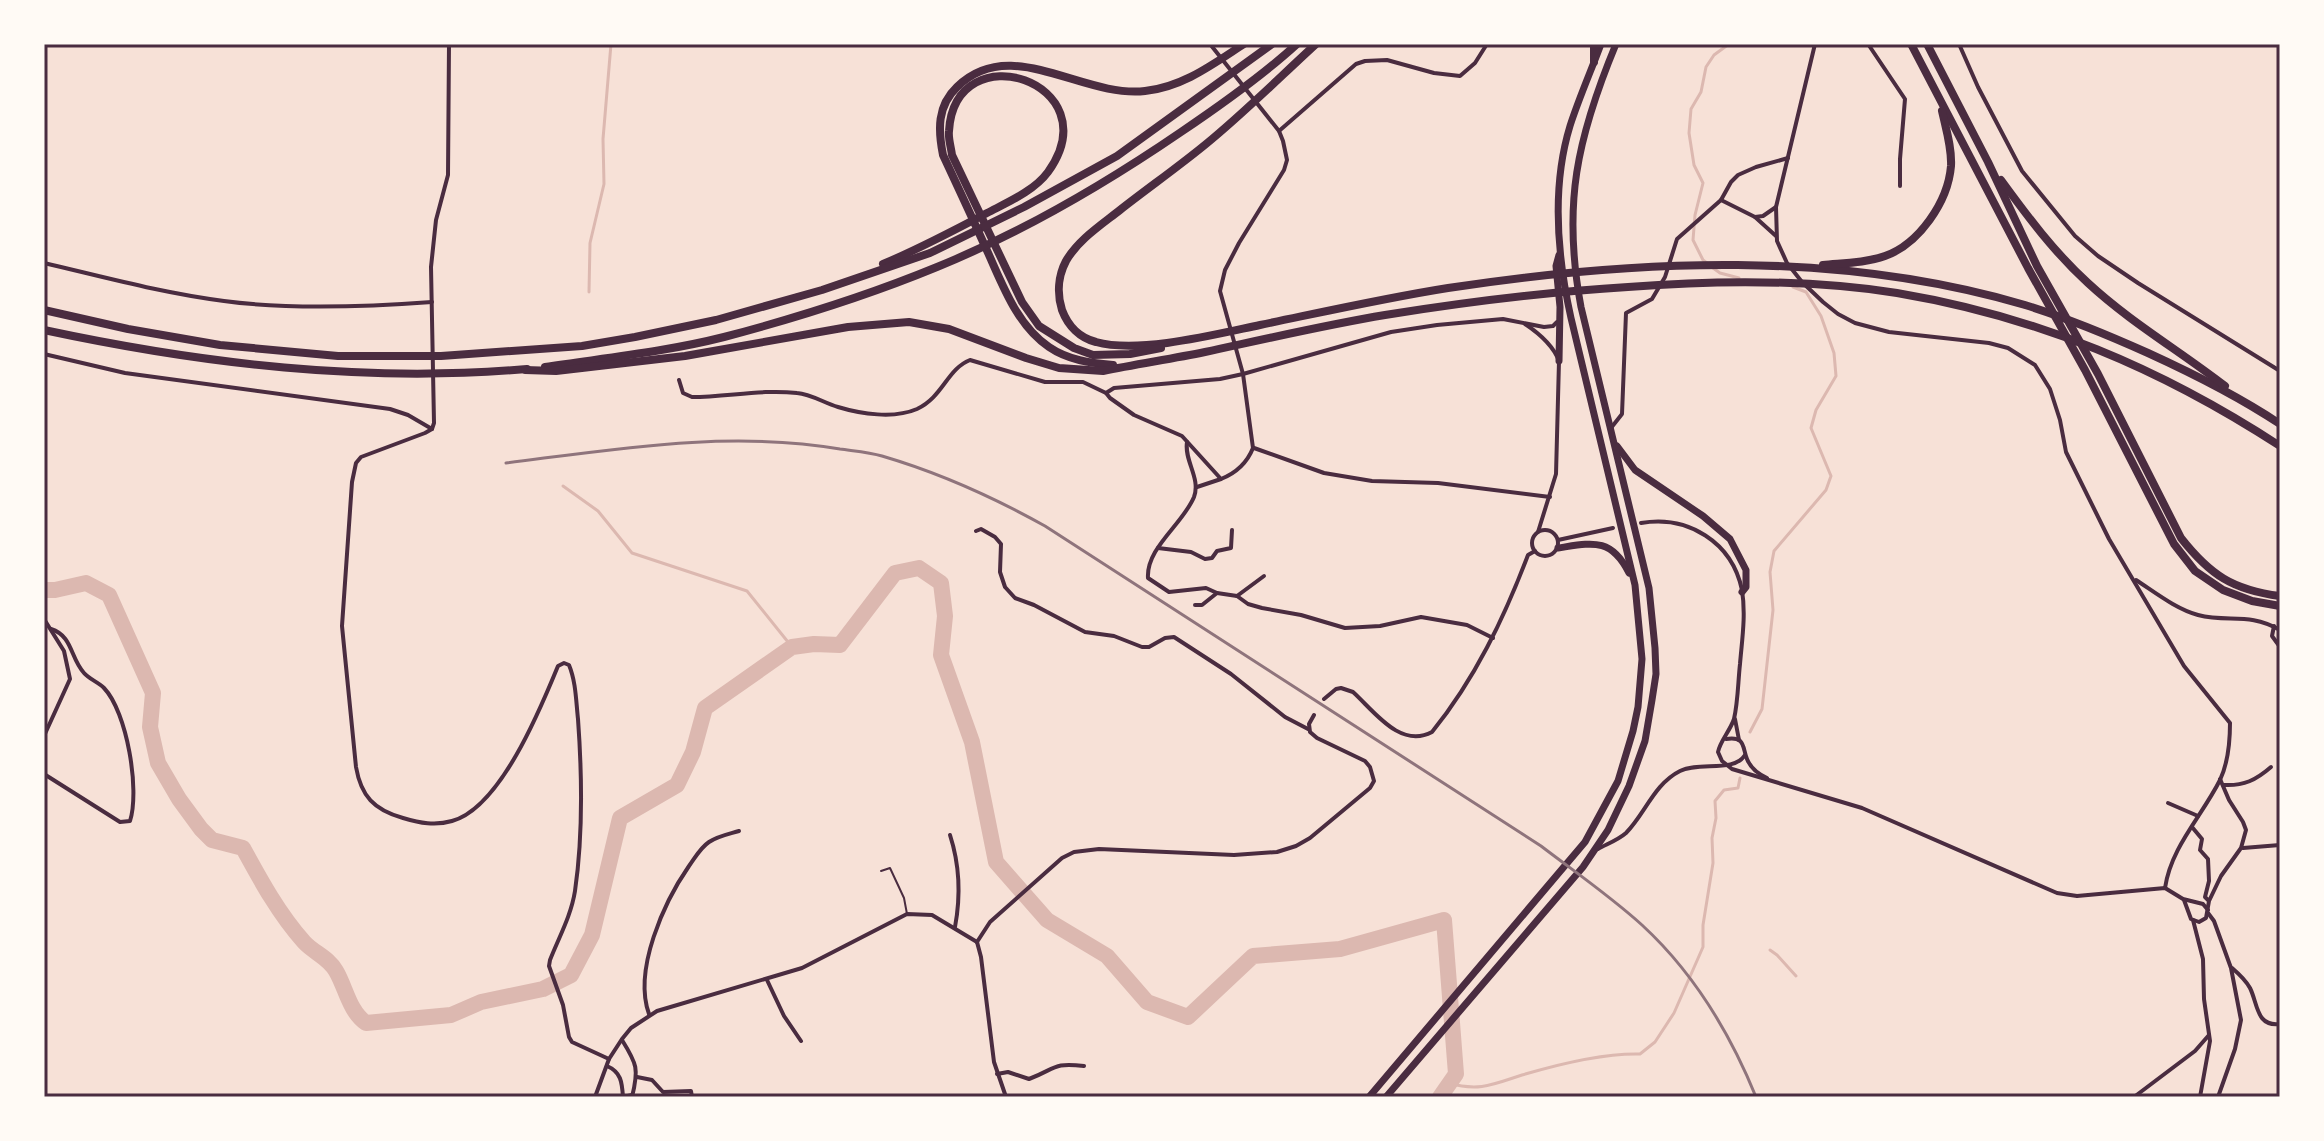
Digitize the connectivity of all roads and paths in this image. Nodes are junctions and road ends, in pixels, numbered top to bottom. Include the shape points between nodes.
1 (449, 44) edge
2 (1210, 44) edge
3 (1244, 44) edge
4 (1272, 44) edge
5 (1297, 44) edge
6 (1316, 44) edge
7 (1487, 44) edge
8 (1594, 44) edge
9 (1601, 44) edge
10 (1616, 44) edge
11 (1815, 44) edge
12 (1868, 44) edge
13 (1911, 44) edge
14 (1927, 44) edge
15 (1959, 44) edge
16 (1594, 62) junction
17 (1939, 99) junction
18 (1279, 131) junction
19 (1788, 158) junction
20 (1988, 162) junction
21 (1900, 186) dead end
22 (1721, 200) junction
23 (1776, 207) junction
24 (1755, 217) junction
25 (1776, 236) junction
26 (928, 249) junction
27 (1560, 253) junction
28 (44, 263) edge
29 (1817, 267) junction
30 (2032, 267) junction
31 (432, 302) junction
32 (44, 310) edge
33 (1559, 321) junction
34 (1523, 323) junction
35 (44, 330) edge
36 (1212, 335) junction
37 (44, 354) edge
38 (1559, 361) junction
39 (1123, 367) junction
40 (525, 370) junction
41 (2280, 371) edge
42 (1243, 374) junction
43 (679, 380) dead end
44 (1106, 393) junction
45 (2241, 399) junction
46 (2280, 424) edge
47 (1611, 428) junction
48 (432, 429) junction
49 (1187, 440) junction
50 (1614, 441) junction
51 (2280, 446) edge
52 (1253, 448) junction
53 (1221, 479) junction
54 (1197, 487) junction
55 (1550, 497) junction
56 (1641, 523) dead end
57 (1613, 528) dead end
58 (1232, 530) dead end
59 (976, 531) dead end
60 (1538, 532) junction
61 (1558, 544) junction
62 (1158, 548) junction
63 (1535, 551) junction
64 (1264, 576) dead end
65 (2134, 579) junction
66 (1635, 585) junction
67 (1742, 592) junction
68 (1217, 593) junction
69 (1237, 596) junction
70 (2280, 596) edge
71 (1195, 605) dead end
72 (2280, 606) edge
73 (44, 619) edge
74 (2274, 626) junction
75 (51, 629) junction
76 (2280, 630) edge
77 (1493, 638) junction
78 (2280, 647) edge
79 (1324, 699) dead end
80 (1314, 715) dead end
81 (1734, 717) junction
82 (1308, 729) junction
83 (44, 736) edge
84 (1724, 740) junction
85 (1739, 740) junction
86 (1745, 755) junction
87 (1725, 764) junction
88 (2271, 767) dead end
89 (44, 774) edge
90 (1775, 782) junction
91 (2222, 782) junction
92 (2168, 803) dead end
93 (2198, 816) junction
94 (2192, 827) junction
95 (739, 831) dead end
96 (950, 835) dead end
97 (2280, 845) edge
98 (2241, 848) junction
99 (1596, 850) junction
100 (881, 871) dead end
101 (2165, 888) junction
102 (2183, 899) junction
103 (2209, 901) junction
104 (2200, 903) junction
105 (2208, 911) junction
106 (2189, 912) junction
107 (907, 914) junction
108 (2193, 920) junction
109 (2203, 920) junction
110 (2214, 921) junction
111 (955, 927) junction
112 (2198, 935) junction
113 (977, 942) junction
114 (2231, 968) junction
115 (767, 980) junction
116 (650, 1015) junction
117 (2280, 1024) edge
118 (2209, 1035) junction
119 (622, 1039) junction
120 (801, 1041) dead end
121 (609, 1059) junction
122 (607, 1066) junction
123 (1084, 1066) dead end
124 (997, 1074) junction
125 (637, 1077) junction
126 (598, 1090) junction
127 (632, 1096) edge
128 (595, 1097) edge
129 (603, 1097) edge
130 (692, 1097) edge
131 (1006, 1097) edge
132 (1369, 1097) edge
133 (1386, 1097) edge
134 (2134, 1097) edge
135 (2200, 1097) edge
136 (2218, 1097) edge

1 - 31 street via 449,166 434,230
2 - 18 street
3 - 39 highway via 1195,76 1144,91 1094,87 1014,64 995,65 966,78 941,114 943,155 1012,306 1033,334 1065,356
4 - 26 highway via 1117,156 1024,207
5 - 40 highway via 1124,171 938,267 724,337
6 - 36 highway via 1207,143 1092,231 1066,262 1060,278 1058,295 1069,324 1094,342 1136,346
7 - 18 street via 1460,76 1387,60 1356,64
8 - 16 highway
9 - 16 highway
10 - 47 highway via 1576,167 1571,227 1576,278
11 - 19 street
12 - 21 street via 1905,99
13 - 17 highway
14 - 20 highway
15 - 41 street via 2022,171 2075,236 2138,283
16 - 27 highway via 1570,126 1561,169
17 - 29 highway via 1951,166 1938,207 1925,227 1885,256
17 - 30 highway
18 - 42 street via 1287,160 1284,170 1239,243 1220,291
19 - 22 street via 1738,175
19 - 23 street
20 - 30 highway
20 - 45 highway via 2027,217 2088,284
22 - 24 street
22 - 47 street via 1677,239 1652,299 1626,313 1622,414
23 - 24 street
23 - 25 street
24 - 25 street
25 - 65 street via 1802,282 1847,320 1889,332 1989,343 2035,365 2050,389 2066,452
26 - 32 highway via 822,290 716,320 545,349 338,356 220,345
26 - 36 highway via 1021,195 1047,173 1062,142 1061,112 1034,82 1016,76 992,77 967,90 949,132 952,155 1022,302 1039,326 1093,355 1130,354
27 - 33 highway
27 - 66 highway
28 - 31 street via 228,302
29 - 36 highway via 1681,266 1543,276 1373,301
29 - 45 highway via 1911,279 2027,306 2123,342
30 - 70 highway via 2098,374 2181,538 2199,562 2233,584
30 - 72 highway via 2174,544 2195,571 2223,590
31 - 48 street
33 - 34 street via 1544,327
33 - 38 highway
34 - 38 street via 1539,334
34 - 42 street via 1503,319 1391,332
35 - 40 highway via 200,359 337,373
37 - 48 street via 125,373 390,409
38 - 55 street via 1556,474
39 - 40 highway via 1059,368 949,329 909,322 848,327 685,356
39 - 51 highway via 1382,316 1544,293 1699,283 1830,285 1929,300 2051,332 2183,388
42 - 44 street
42 - 52 street
43 - 44 street via 683,393 692,397 800,393 838,407 898,415 936,397 960,364 970,360 1045,382 1083,382
44 - 49 street via 1134,415
45 - 46 highway
47 - 50 highway
48 - 121 street via 365,454 355,467 342,626 359,785 380,808 424,824 468,814 497,787 558,666 567,664 574,680 581,786 575,891 550,960 569,1037
49 - 53 street
49 - 54 street
50 - 67 highway via 1635,470 1730,539 1746,570
50 - 99 highway via 1649,588 1656,674 1645,741
52 - 53 street via 1233,474
52 - 55 street via 1302,466 1372,481
53 - 54 street
54 - 62 street via 1189,507
55 - 60 street
56 - 67 street via 1670,521 1699,530 1729,559
57 - 61 street
58 - 62 street via 1231,548 1212,558
59 - 82 street via 981,529 1001,544 1000,572 1015,598 1085,632 1142,647 1174,637
60 - 61 street via 1549,530
60 - 63 street via 1532,543
61 - 63 street via 1547,556
61 - 66 highway via 1611,549
62 - 68 street via 1148,578 1169,592 1206,588
63 - 77 street via 1528,555
64 - 69 street
65 - 74 street via 2196,615 2252,618
65 - 91 street via 2184,666 2230,723
66 - 132 highway via 1642,659 1638,707 1618,781 1597,824 1573,859
67 - 81 street
68 - 69 street
68 - 71 street
69 - 77 street via 1262,608 1345,628 1421,617 1467,625
73 - 75 street
74 - 76 street
74 - 78 street via 2272,636
75 - 83 street via 64,651 70,679
75 - 89 street via 65,636 83,672 114,702 134,791 130,821 117,820
77 - 79 street via 1428,734 1397,733 1347,689 1336,689
80 - 82 street
81 - 84 street
81 - 85 street
82 - 113 street via 1365,761 1374,781 1303,842 1251,855 1083,850 1062,858 1004,909
84 - 85 street
84 - 87 street via 1718,752
85 - 86 street
86 - 87 street via 1737,764
86 - 90 street via 1756,771
87 - 90 street
87 - 99 street via 1676,773 1624,835
88 - 91 street via 2246,784
90 - 101 street via 1862,808 2065,895
91 - 93 street
91 - 98 street via 2246,830
92 - 93 street
93 - 94 street
94 - 101 street via 2168,871
94 - 103 street via 2208,859
95 - 116 street via 700,850 663,908 644,988
96 - 111 street via 960,882
97 - 98 street
98 - 103 street
99 - 133 highway
100 - 107 lane via 890,868
101 - 102 street
102 - 104 street
102 - 106 street
103 - 104 street
103 - 105 street
104 - 105 street
104 - 106 street
105 - 109 street
105 - 110 street
106 - 108 street
107 - 111 street via 932,915
107 - 115 street via 812,964
108 - 109 street
108 - 112 street
109 - 110 street
109 - 112 street
110 - 114 street
111 - 113 street
112 - 118 street
113 - 124 street
114 - 117 street via 2250,989 2264,1022
114 - 136 street via 2241,1020
115 - 116 street
115 - 120 street
116 - 119 street
118 - 134 street
118 - 135 street
119 - 121 street
119 - 125 street
121 - 122 street
122 - 126 street
122 - 127 street via 620,1076 623,1097
123 - 124 street via 1053,1066 1029,1079
124 - 131 street
125 - 127 street
125 - 130 street via 652,1080 663,1092 691,1091
126 - 128 street
126 - 129 street

